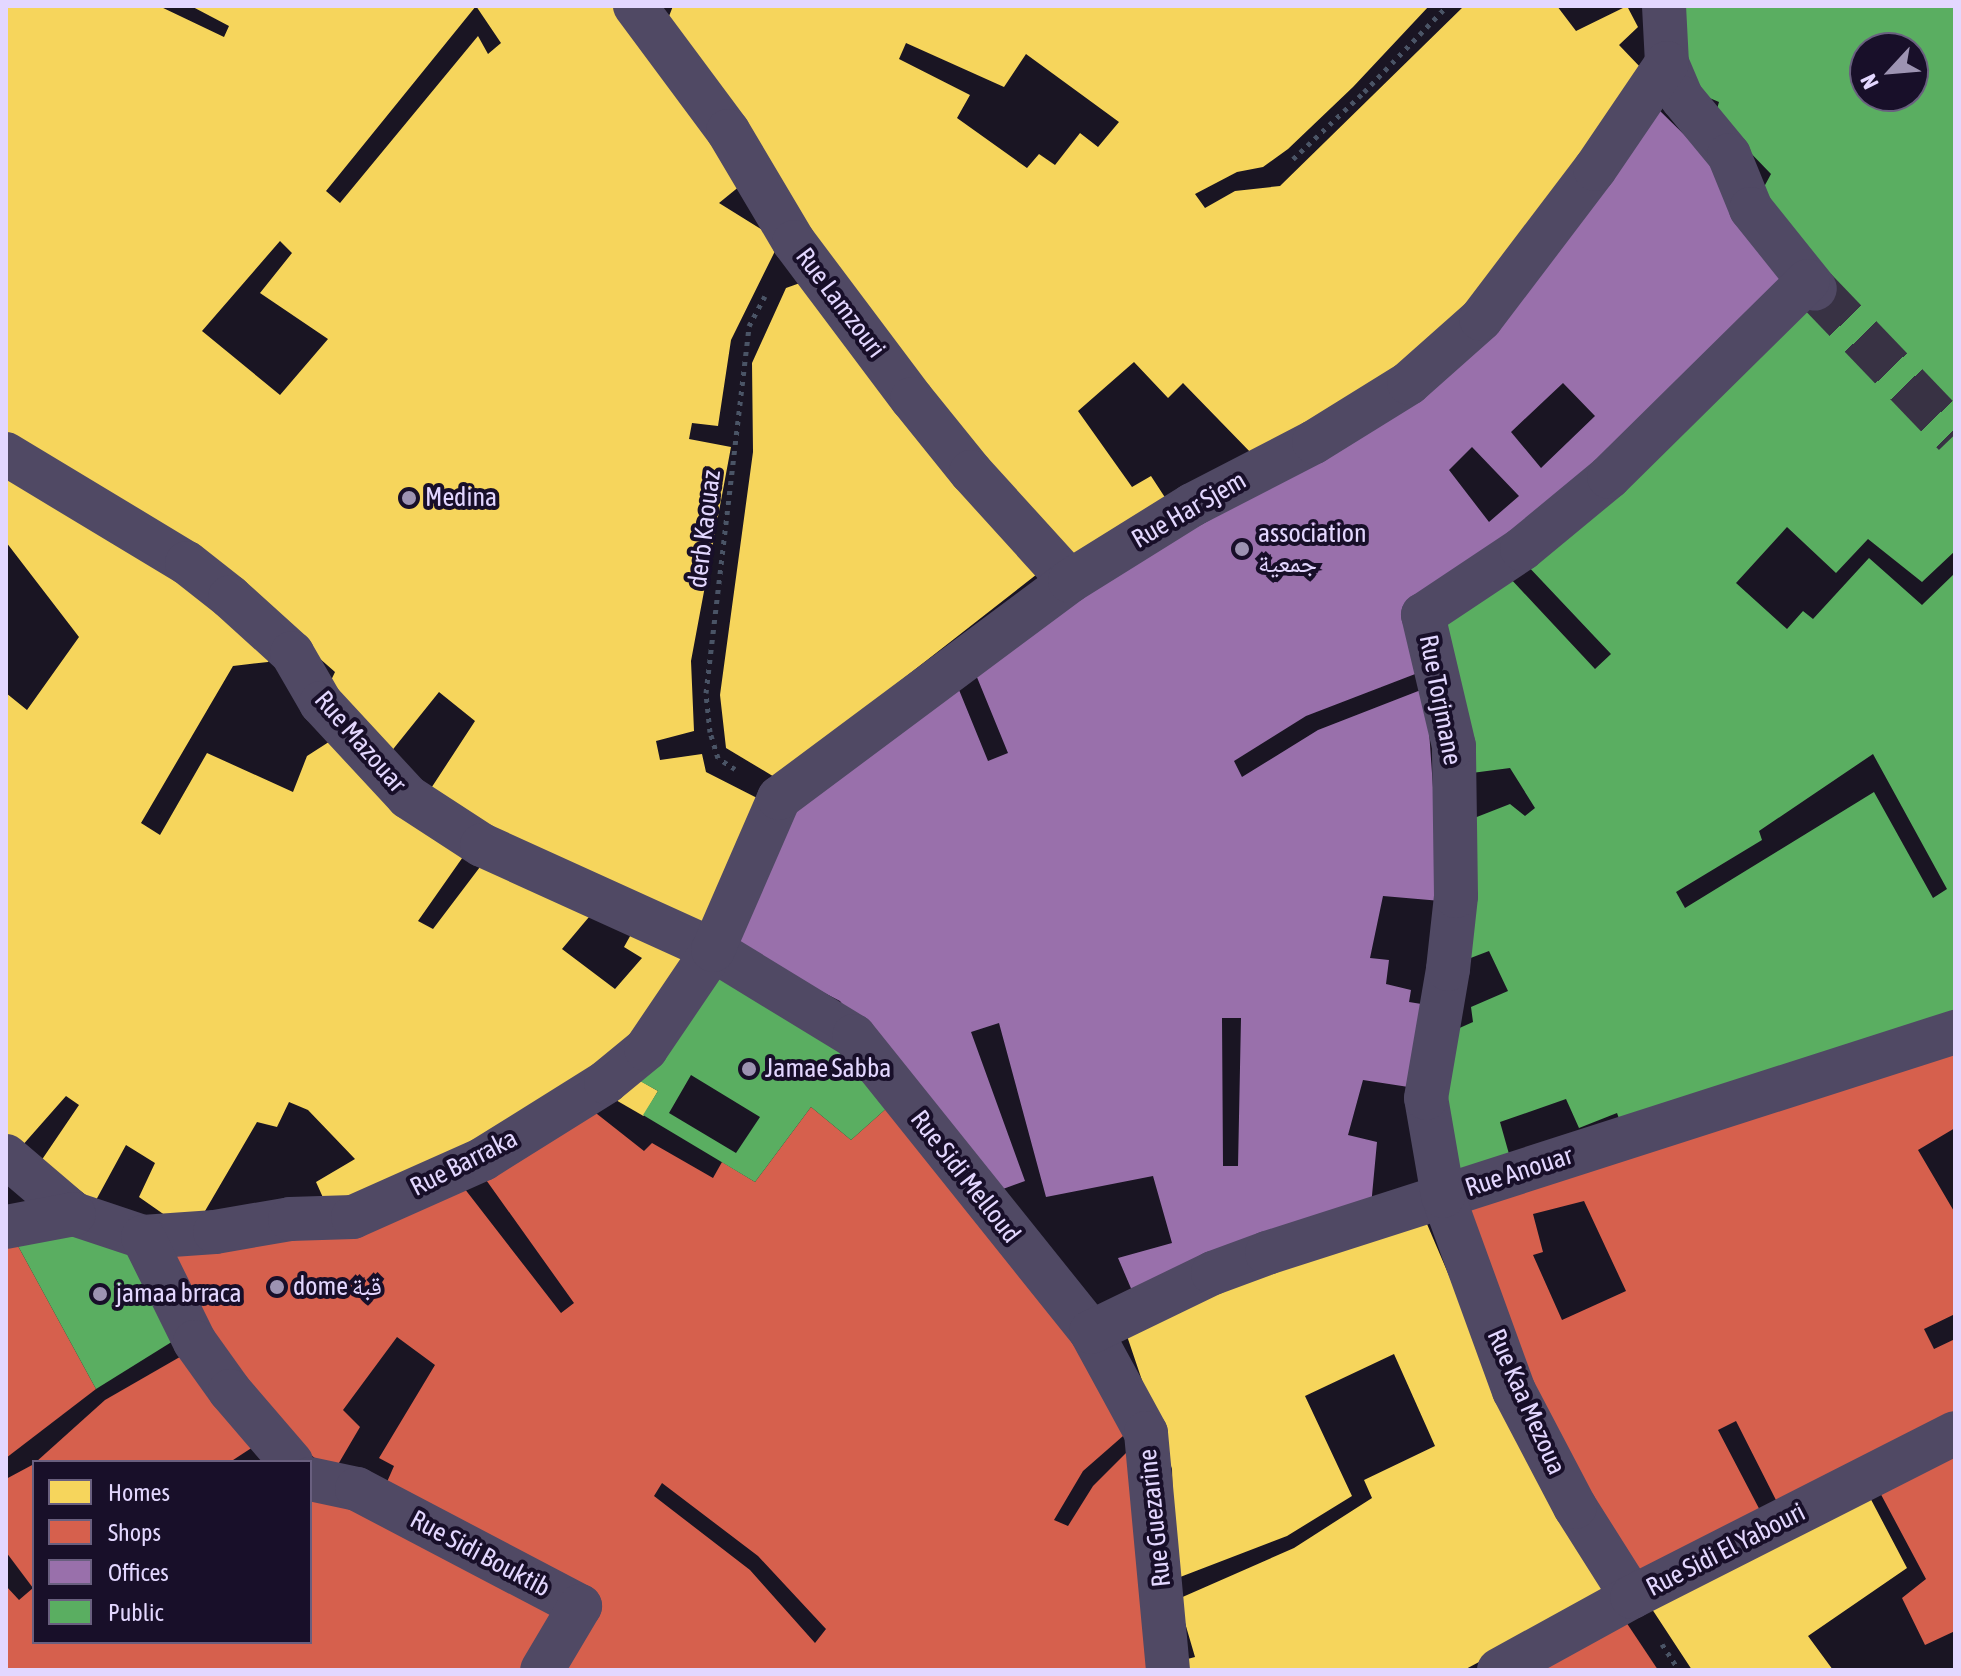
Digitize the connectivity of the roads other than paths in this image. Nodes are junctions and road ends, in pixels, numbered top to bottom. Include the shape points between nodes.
1 (635, 6) edge
2 (1664, 6) edge
3 (1667, 63) junction
4 (6, 454) edge
5 (1070, 581) junction
6 (713, 950) junction
7 (1955, 1032) edge
8 (6, 1156) edge
9 (1443, 1196) junction
10 (74, 1214) junction
11 (6, 1227) edge
12 (143, 1237) junction
13 (1091, 1332) junction
14 (1955, 1433) edge
15 (289, 1460) edge
16 (312, 1479) edge
17 (1632, 1597) junction
18 (542, 1670) edge
19 (1168, 1670) edge
20 (1499, 1670) edge

1 - 5 street, Rue Lamzouri via 728,131 794,242 971,472
2 - 3 street
3 - 5 street, Rue Har Sjem via 1595,169 1481,319 1409,383 1314,442 1192,505
3 - 9 street, Rue Torjmane via 1682,98 1729,155 1751,209 1812,285 1609,477 1522,549 1423,615 1454,746 1456,896 1426,1098
4 - 6 street, Rue Mazouar via 187,563 230,597 292,653 321,703 408,797 482,845
5 - 6 street, Rue Har Sjem via 779,798
6 - 12 street, Rue Barraka via 646,1049 606,1082 483,1159 353,1217
6 - 13 street, Rue Sidi Melloud via 854,1036
7 - 9 street, Rue Anouar
8 - 10 street
9 - 13 street, Rue Anouar via 1213,1273
9 - 17 street, Rue Kaa Mezoua via 1514,1391 1575,1507
10 - 11 street
10 - 12 street
12 - 15 street via 195,1342
13 - 19 street, Rue Guezarine via 1146,1433
14 - 17 street, Rue Sidi El Yabouri
16 - 18 street, Rue Sidi Bouktib via 357,1489 580,1606
17 - 20 street, Rue Sidi El Yabouri

